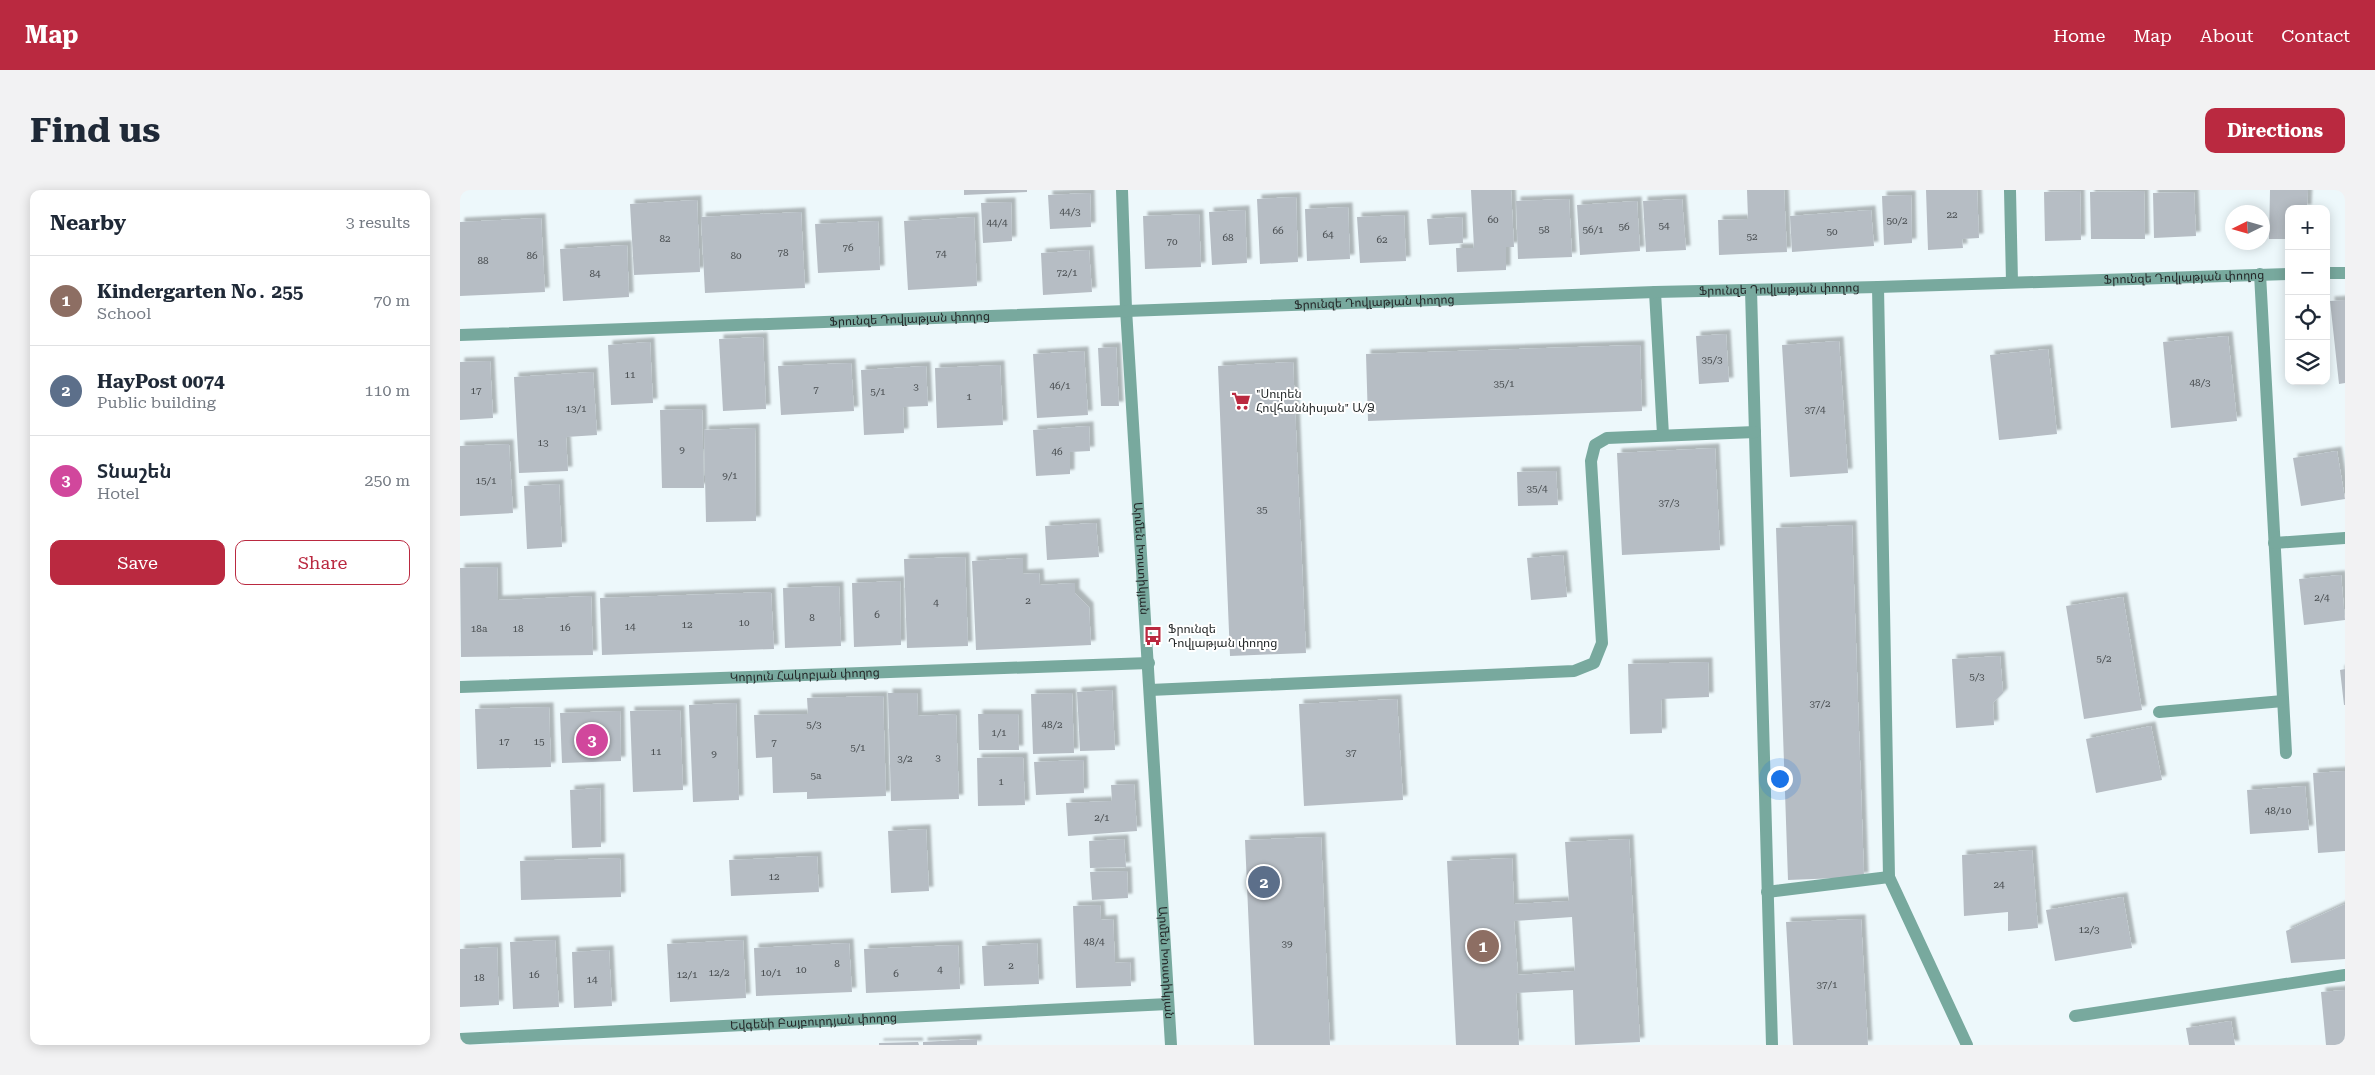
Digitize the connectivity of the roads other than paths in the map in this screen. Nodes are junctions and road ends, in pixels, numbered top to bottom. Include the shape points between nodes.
1 (1122, 190) edge
2 (2010, 190) edge
3 (2330, 273) edge
4 (2345, 273) edge
5 (2260, 274) junction
6 (2285, 274) edge
7 (2012, 282) junction
8 (1878, 287) junction
9 (1751, 290) junction
10 (1655, 292) junction
11 (1126, 309) junction
12 (460, 335) edge
13 (1755, 432) junction
14 (1663, 434) junction
15 (2345, 538) edge
16 (2274, 543) junction
17 (1149, 663) junction
18 (460, 687) edge
19 (1150, 690) junction
20 (2283, 701) junction
21 (2159, 712) dead end
22 (2286, 753) dead end
23 (1889, 877) junction
24 (1767, 892) junction
25 (2345, 975) edge
26 (1168, 1004) junction
27 (2075, 1016) dead end
28 (460, 1039) edge
29 (1171, 1045) edge
30 (1772, 1045) edge
31 (1967, 1045) edge

1 - 11 street, Արմեն Խոստիկյան
2 - 7 street
3 - 4 street
5 - 6 street, Ֆրունզե Դովլաթյան փողոց
5 - 7 street, Ֆրունզե Դովլաթյան փողոց
5 - 16 street
7 - 8 street, Ֆրունզե Դովլաթյան փողոց
8 - 9 street, Ֆրունզե Դովլաթյան փողոց
8 - 23 street
9 - 10 street, Ֆրունզե Դովլաթյան փողոց
9 - 13 street
10 - 11 street, Ֆրունզե Դովլաթյան փողոց
10 - 14 street
11 - 12 street, Ֆրունզե Դովլաթյան փողոց
11 - 17 street, Արմեն Խոստիկյան
13 - 14 street
13 - 24 street
14 - 19 street via 1608,438 1595,445 1591,461 1602,643 1594,663 1574,671
15 - 16 street
16 - 20 street
17 - 18 street, Կորյուն Հակոբյան փողոց
17 - 19 street, Արմեն Խոստիկյան
19 - 26 street, Արմեն Խոստիկյան
20 - 21 street
20 - 22 street
23 - 24 street
23 - 31 street
24 - 30 street
25 - 27 street
26 - 28 street, Եվգենի Բայբուրդյան փողոց
26 - 29 street, Արմեն Խոստիկյան

